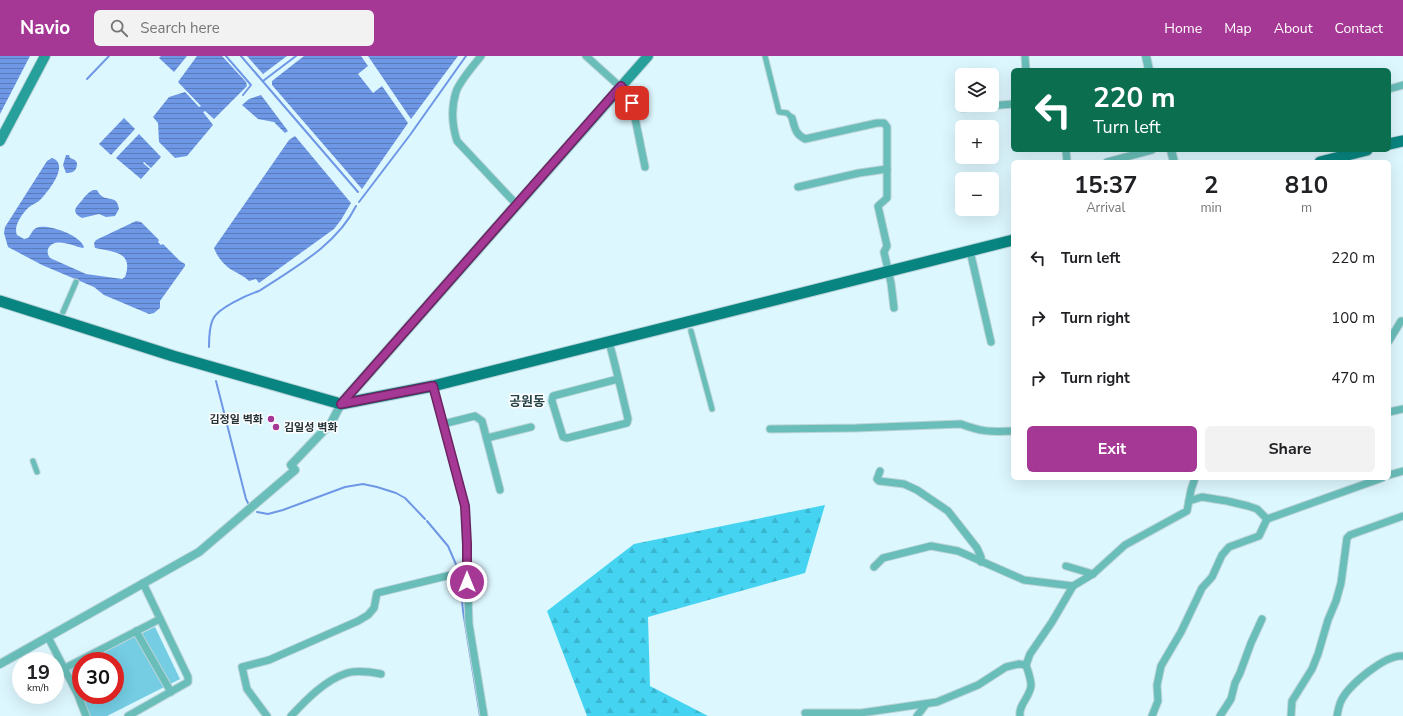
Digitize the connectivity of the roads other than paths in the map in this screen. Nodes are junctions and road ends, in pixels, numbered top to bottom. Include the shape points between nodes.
1 (45, 56) edge
2 (481, 56) edge
3 (586, 56) edge
4 (648, 56) edge
5 (765, 56) edge
6 (1025, 56) edge
7 (1146, 56) edge
8 (1026, 68) edge
9 (1149, 68) edge
10 (1403, 85) edge
11 (621, 86) junction
12 (1391, 88) edge
13 (1011, 104) edge
14 (999, 105) edge
15 (792, 118) joint
16 (1403, 141) edge
17 (0, 142) edge
18 (1391, 144) edge
19 (1144, 152) edge
20 (1358, 152) edge
21 (1114, 160) edge
22 (1328, 160) edge
23 (645, 167) dead end
24 (887, 168) junction
25 (798, 187) dead end
26 (517, 205) junction
27 (1011, 241) edge
28 (970, 251) junction
29 (888, 271) junction
30 (76, 282) dead end
31 (0, 300) edge
32 (894, 308) dead end
33 (63, 312) dead end
34 (1403, 321) edge
35 (691, 331) dead end
36 (1391, 338) edge
37 (609, 342) junction
38 (991, 342) dead end
39 (618, 379) junction
40 (433, 386) junction
41 (341, 404) junction
42 (712, 409) dead end
43 (1403, 409) edge
44 (1391, 412) edge
45 (443, 424) junction
46 (531, 427) dead end
47 (770, 429) dead end
48 (1011, 431) edge
49 (487, 438) junction
50 (33, 461) dead end
51 (880, 471) dead end
52 (1403, 471) edge
53 (37, 472) dead end
54 (1391, 475) edge
55 (1194, 480) edge
56 (1376, 480) edge
57 (500, 490) dead end
58 (1189, 501) junction
59 (1403, 516) edge
60 (1267, 519) junction
61 (981, 562) junction
62 (1066, 566) dead end
63 (874, 567) dead end
64 (467, 571) junction
65 (1093, 574) junction
66 (143, 583) junction
67 (1073, 586) junction
68 (160, 619) junction
69 (1262, 619) dead end
70 (136, 631) junction
71 (48, 637) junction
72 (1403, 656) edge
73 (0, 664) edge
74 (1026, 665) junction
75 (65, 668) junction
76 (381, 674) dead end
77 (171, 692) junction
78 (926, 704) junction
79 (805, 713) dead end
80 (86, 716) edge
81 (128, 716) edge
82 (267, 716) edge
83 (291, 716) edge
84 (484, 716) edge
85 (917, 716) edge
86 (1020, 716) edge
87 (1152, 716) edge
88 (1220, 716) edge
89 (1291, 716) edge
90 (1337, 716) edge

1 - 17 main road
2 - 26 street via 456,90 454,130 457,141
3 - 11 street
4 - 11 main road
5 - 15 street via 779,112 787,113
6 - 8 street
7 - 9 street
10 - 12 street
11 - 23 street via 632,103
11 - 26 main road
13 - 14 street
15 - 24 street via 795,131 805,139 884,123 887,127
16 - 18 main road
19 - 21 street
20 - 22 main road
24 - 25 street
24 - 29 street via 887,198 878,206 887,246 884,252
26 - 41 main road
27 - 28 main road
28 - 29 main road
28 - 38 street
29 - 32 street
29 - 37 main road
30 - 33 street
31 - 41 main road via 173,356
34 - 36 street
35 - 42 street
37 - 39 street
37 - 40 main road
39 - 39 street via 627,423 563,437 552,401 553,396
40 - 41 main road
40 - 45 street
41 - 66 street via 331,423 291,466 295,470 199,552
43 - 44 street
45 - 49 street via 475,416 482,421
45 - 64 street via 465,506
46 - 49 street
47 - 48 street via 961,424 991,432
49 - 57 street
50 - 53 street
51 - 61 street via 877,479 879,481 904,484 948,511 978,548
52 - 54 street
55 - 58 street
56 - 60 street
58 - 60 street via 1202,497 1248,506 1257,509
58 - 65 street via 1187,511 1125,546
59 - 89 street via 1346,538 1341,583 1336,601 1312,669 1292,701
60 - 87 street via 1259,536 1229,547 1212,577 1202,588 1161,666 1157,685 1158,701
61 - 63 street via 958,551 931,546 883,558
61 - 67 street via 1024,580
62 - 65 street
64 - 82 street via 377,593 374,608 358,621 269,660 242,667 248,688
64 - 84 street via 469,624
65 - 67 street
66 - 68 street
66 - 71 street
67 - 74 street via 1030,654
68 - 70 street
68 - 77 street via 188,677 188,682
69 - 88 street via 1250,643 1231,699
70 - 75 street
70 - 77 street
71 - 73 street
71 - 75 street
72 - 90 street via 1391,658 1358,681 1340,702
74 - 78 street via 1006,667 978,685
74 - 86 street via 1031,686
75 - 80 street
76 - 83 street via 347,673 325,685
77 - 81 street
78 - 79 street via 861,713
78 - 85 street

